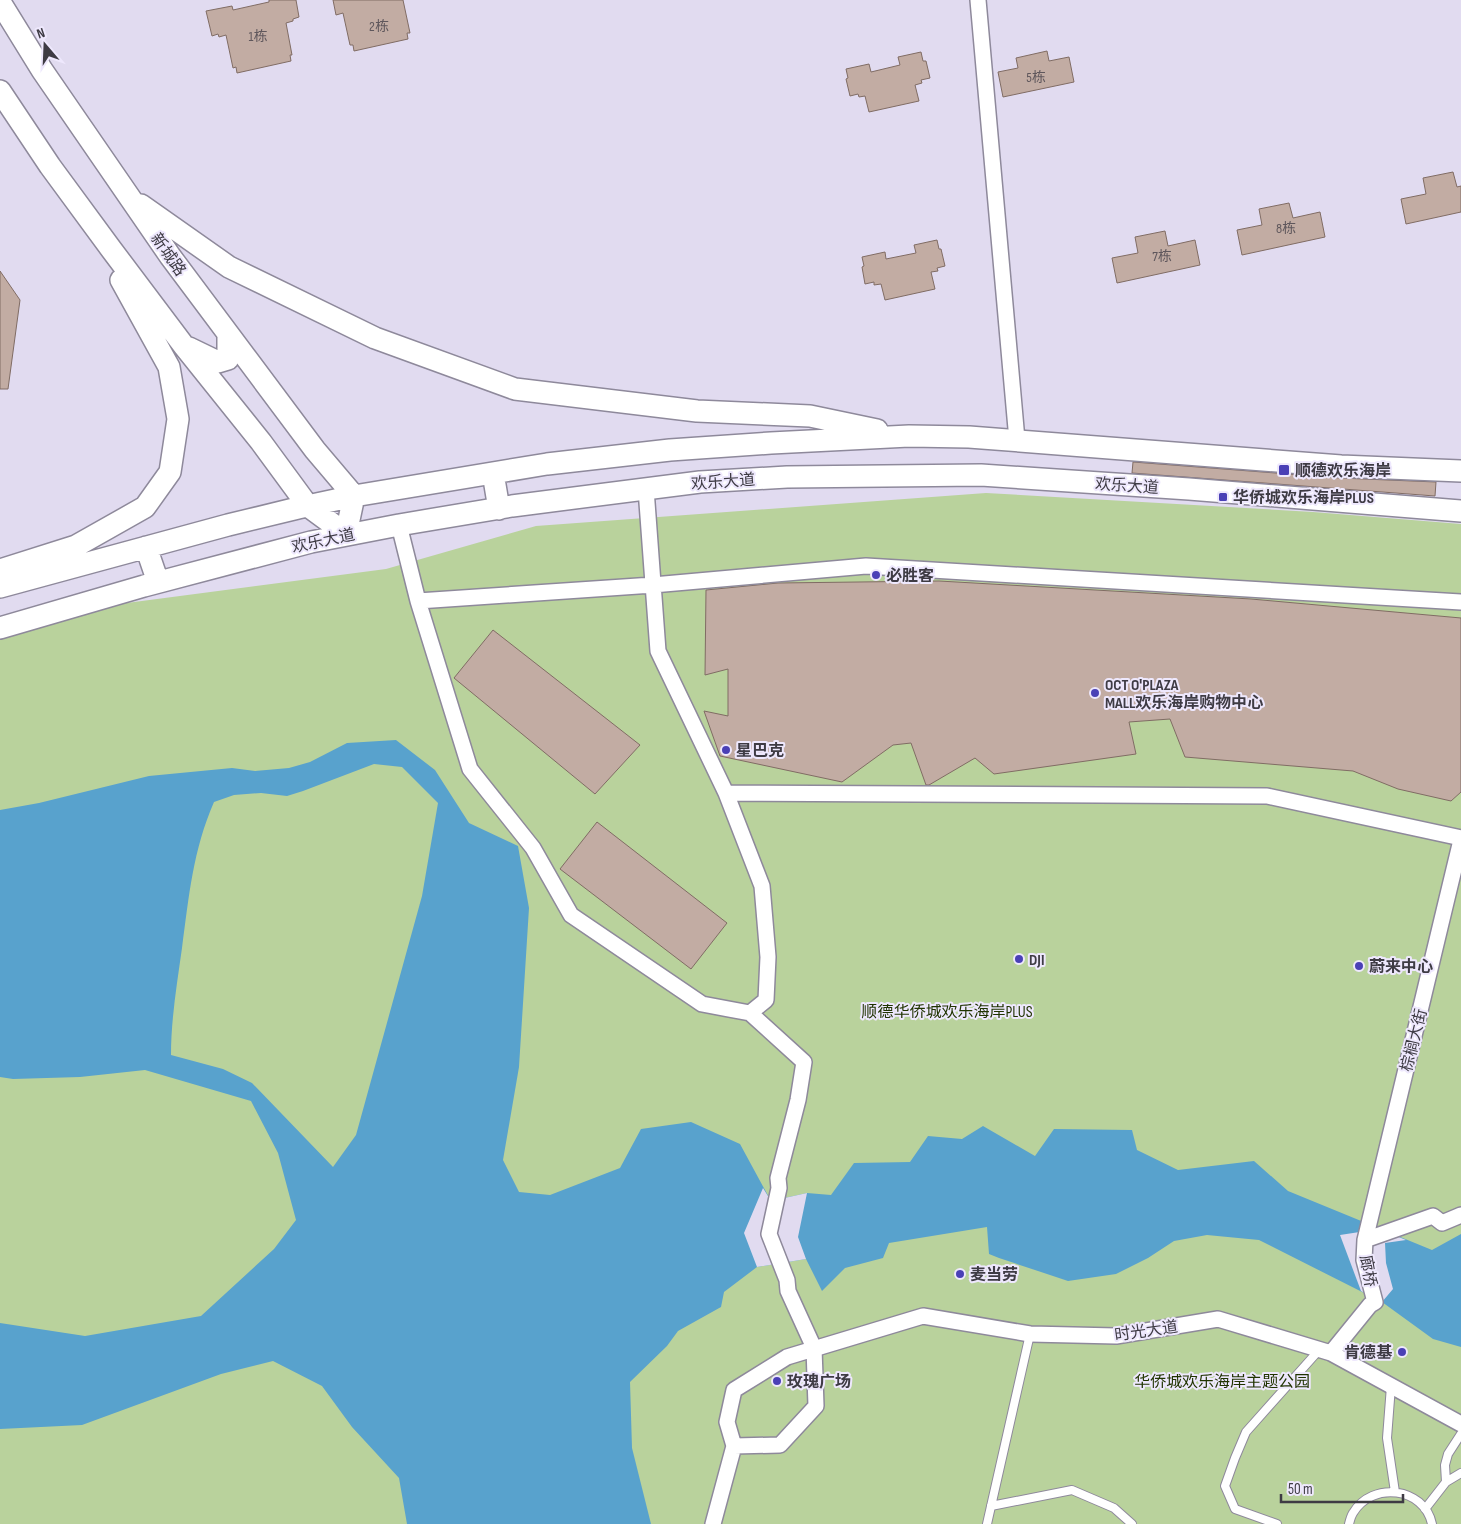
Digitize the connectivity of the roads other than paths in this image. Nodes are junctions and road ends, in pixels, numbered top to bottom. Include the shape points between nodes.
1 (978, 0) edge
2 (0, 2) edge
3 (0, 91) edge
4 (129, 196) junction
5 (79, 206) junction
6 (228, 334) junction
7 (184, 346) junction
8 (909, 436) junction
9 (1017, 440) junction
10 (1461, 472) edge
11 (493, 473) junction
12 (646, 489) junction
13 (354, 496) junction
14 (308, 506) junction
15 (499, 508) junction
16 (1461, 510) edge
17 (399, 525) junction
18 (346, 534) junction
19 (146, 547) junction
20 (0, 570) edge
21 (158, 582) junction
22 (653, 585) junction
23 (0, 587) edge
24 (418, 601) junction
25 (1461, 602) edge
26 (0, 628) edge
27 (726, 793) junction
28 (1461, 839) edge
29 (750, 1013) junction
30 (1461, 1215) edge
31 (1365, 1240) junction
32 (1030, 1334) junction
33 (814, 1348) junction
34 (1326, 1351) junction
35 (1391, 1386) junction
36 (1461, 1424) edge
37 (1461, 1434) edge
38 (734, 1446) junction
39 (1461, 1474) edge
40 (1446, 1482) junction
41 (1395, 1492) junction
42 (991, 1506) junction
43 (1425, 1509) junction
44 (1259, 1521) edge
45 (713, 1524) edge
46 (987, 1524) edge
47 (1132, 1524) edge
48 (1277, 1524) edge
49 (1349, 1524) edge
50 (1432, 1524) edge

1 - 9 street
2 - 4 street, 新城路 via 42,70
3 - 5 street
4 - 6 street, 新城路
4 - 8 street via 229,267 375,338 515,389 697,410 810,416
5 - 7 street
5 - 20 street via 170,367 178,419 170,472 145,507 76,546
6 - 7 street via 228,358 218,362
6 - 13 street, 新城路 via 315,450
7 - 14 street
8 - 9 street
8 - 11 street via 670,450
9 - 10 street via 1341,466
11 - 13 street
11 - 15 street
12 - 15 street, 欢乐大道
12 - 16 street, 欢乐大道 via 787,477 981,475
12 - 22 street
13 - 14 street
13 - 18 street
14 - 18 street
14 - 19 street
15 - 17 street, 欢乐大道
17 - 18 street, 欢乐大道
17 - 24 street
18 - 21 street, 欢乐大道
19 - 21 street
19 - 23 street
21 - 26 street, 欢乐大道
22 - 24 street
22 - 25 street via 866,566
22 - 27 street via 658,650
24 - 29 street via 470,769 533,848 571,915 702,1004
27 - 28 street via 1266,796
27 - 29 street via 762,886 768,957 766,1000
28 - 31 street, 棕榈大街
29 - 33 street via 804,1062 769,1234 787,1280 788,1291
30 - 31 street via 1442,1223 1433,1216
31 - 34 street, 廊桥 via 1364,1260 1374,1302
32 - 33 street, 时光大道 via 923,1316
32 - 34 street, 时光大道 via 1116,1336 1218,1319
32 - 42 lane
33 - 38 street, 时光大道 via 787,1357 734,1390 727,1422
33 - 38 street via 816,1406 780,1445
34 - 35 street, 时光大道
34 - 44 lane via 1246,1432 1234,1458 1225,1486 1235,1510
35 - 36 street, 时光大道
35 - 41 lane via 1387,1438
37 - 40 lane via 1448,1454
38 - 45 street
39 - 40 lane
40 - 43 lane
41 - 43 lane via 1415,1499
41 - 49 lane via 1374,1494 1361,1502 1352,1513
42 - 46 lane
42 - 47 lane via 1072,1490 1114,1508
43 - 50 lane
44 - 48 lane

